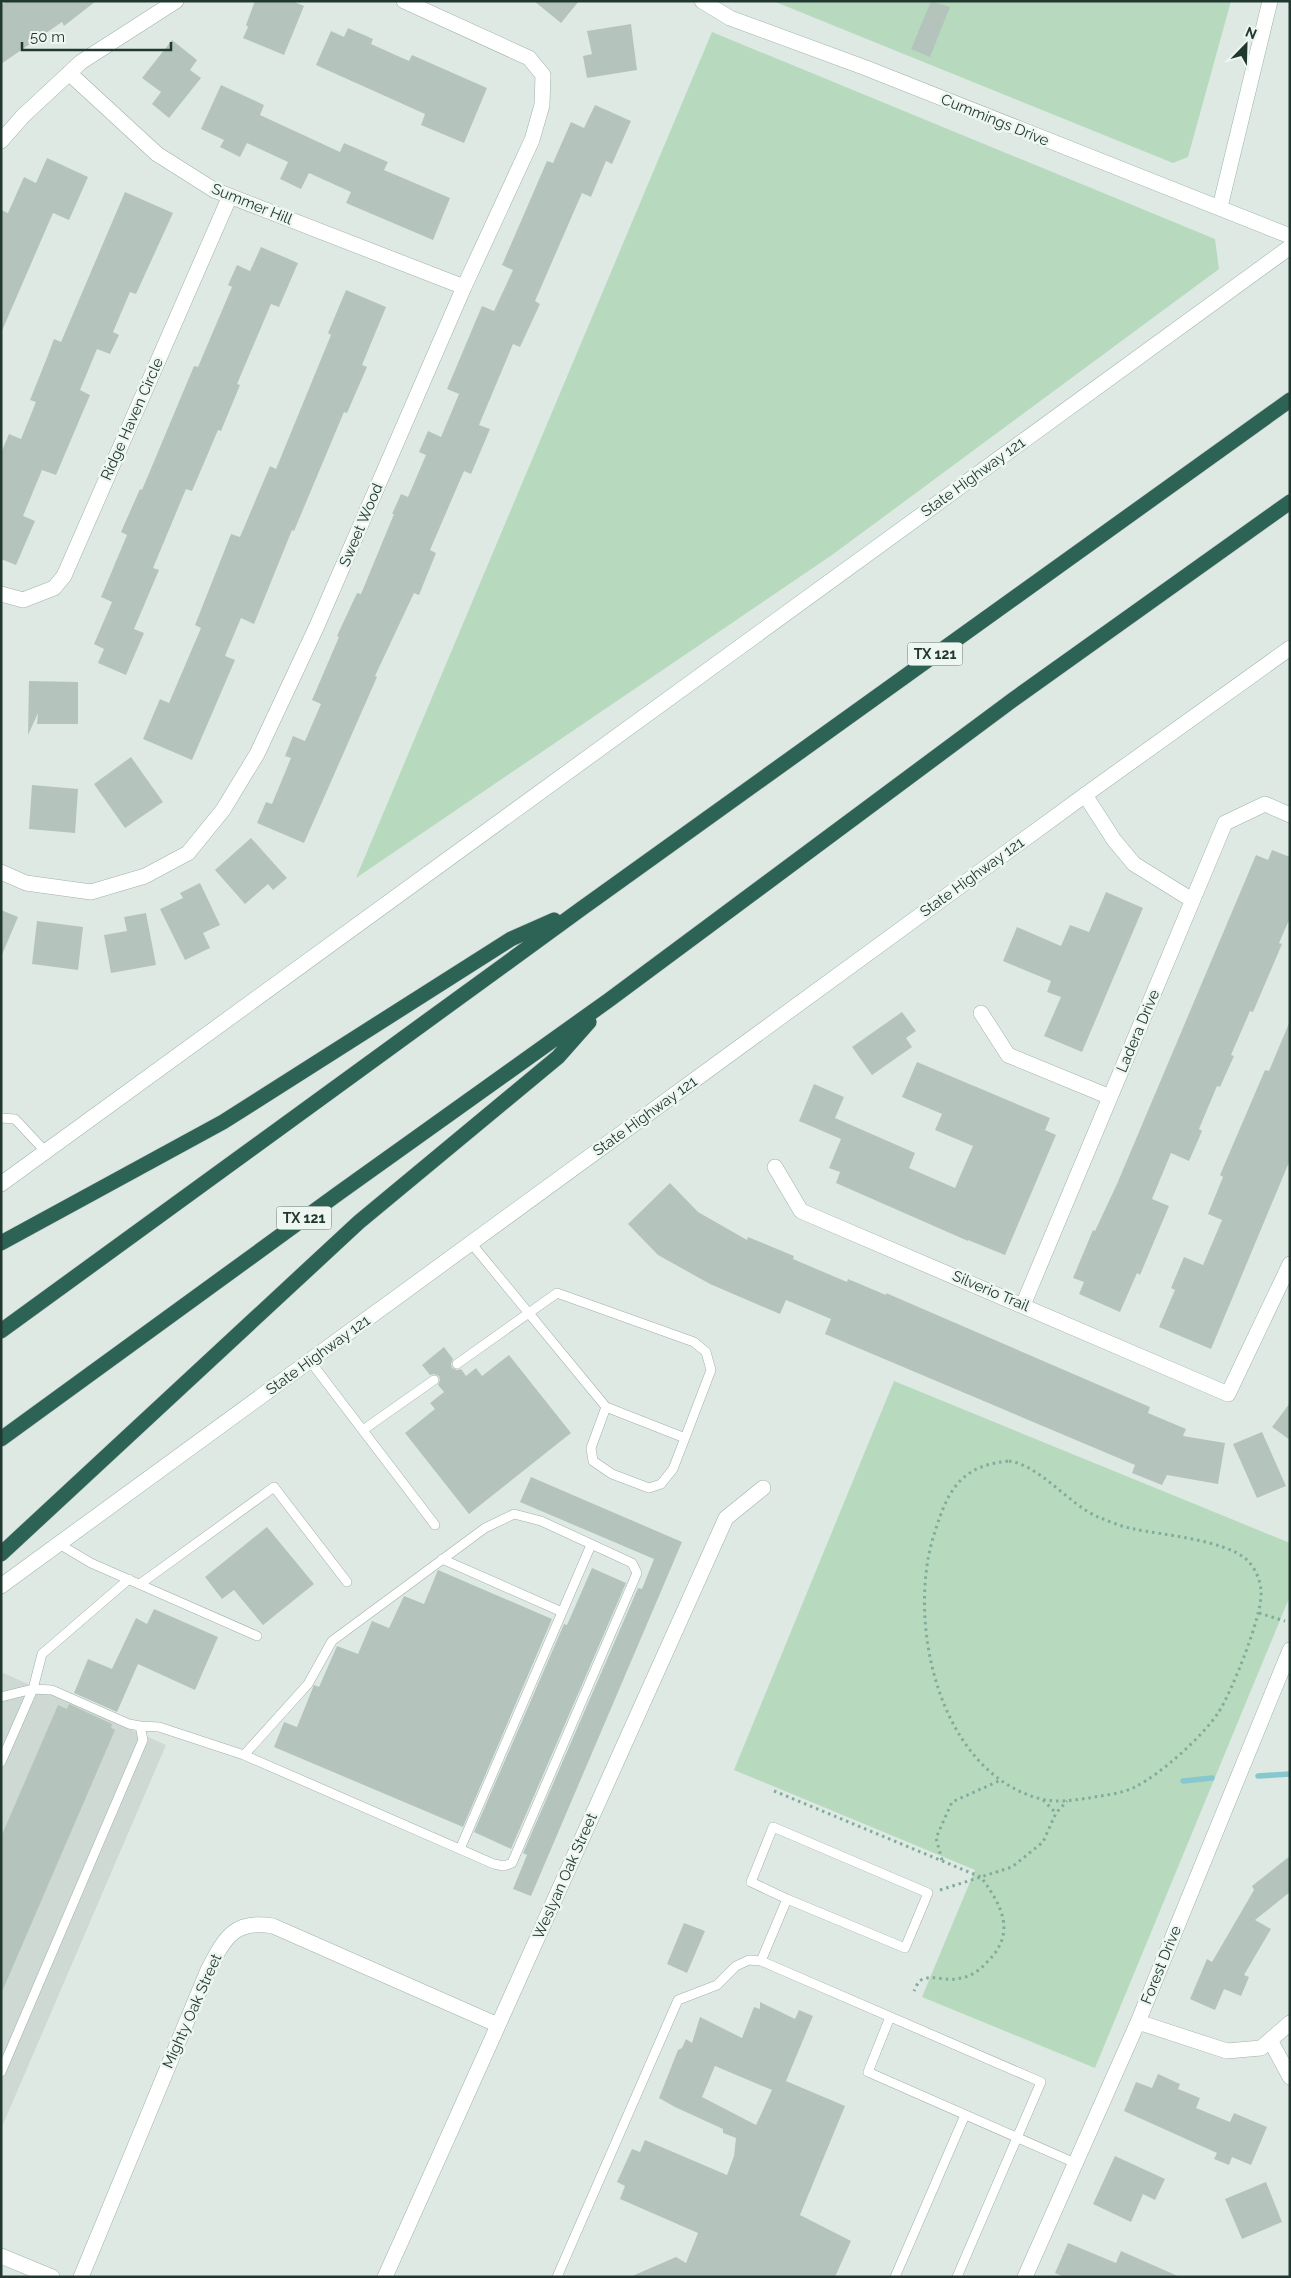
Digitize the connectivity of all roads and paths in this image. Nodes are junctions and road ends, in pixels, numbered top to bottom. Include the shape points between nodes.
1 (176, 1) edge
2 (404, 1) edge
3 (702, 1) edge
4 (1270, 1) edge
5 (69, 73) junction
6 (1, 142) edge
7 (230, 196) junction
8 (1220, 207) junction
9 (1290, 236) edge
10 (1290, 248) edge
11 (464, 287) junction
12 (1290, 400) edge
13 (1290, 502) edge
14 (1, 594) edge
15 (1290, 648) edge
16 (1085, 795) junction
17 (1290, 815) edge
18 (1, 872) edge
19 (1192, 900) junction
20 (581, 909) junction
21 (609, 1000) junction
22 (981, 1013) dead end
23 (1110, 1097) junction
24 (1, 1118) edge
25 (45, 1151) junction
26 (774, 1167) dead end
27 (1, 1184) edge
28 (1, 1243) edge
29 (471, 1243) junction
30 (1290, 1264) edge
31 (1023, 1305) junction
32 (528, 1312) junction
33 (1, 1331) edge
34 (310, 1361) junction
35 (457, 1364) dead end
36 (434, 1380) dead end
37 (606, 1407) junction
38 (363, 1430) junction
39 (684, 1438) junction
40 (1, 1439) edge
41 (763, 1488) dead end
42 (435, 1525) dead end
43 (59, 1544) junction
44 (591, 1545) junction
45 (1, 1554) edge
46 (442, 1559) junction
47 (129, 1579) junction
48 (346, 1582) dead end
49 (140, 1584) junction
50 (1, 1586) edge
51 (562, 1612) junction
52 (1259, 1613) junction
53 (1285, 1621) dead end
54 (257, 1636) dead end
55 (1290, 1650) edge
56 (32, 1689) junction
57 (1, 1697) edge
58 (140, 1726) junction
59 (244, 1754) junction
60 (1, 1762) edge
61 (1000, 1780) junction
62 (774, 1791) dead end
63 (1043, 1800) junction
64 (1067, 1801) junction
65 (1056, 1814) junction
66 (460, 1849) junction
67 (942, 1861) junction
68 (981, 1877) junction
69 (928, 1894) junction
70 (788, 1899) junction
71 (761, 1961) junction
72 (914, 1991) dead end
73 (890, 2017) junction
74 (1138, 2022) junction
75 (1290, 2023) edge
76 (498, 2025) junction
77 (1270, 2040) junction
78 (1, 2072) edge
79 (1290, 2077) edge
80 (965, 2115) junction
81 (1017, 2137) junction
82 (1075, 2163) junction
83 (1, 2256) edge
84 (52, 2277) edge
85 (81, 2277) edge
86 (385, 2277) edge
87 (557, 2277) edge
88 (895, 2277) edge
89 (957, 2277) edge
90 (1025, 2277) edge

1 - 5 street
2 - 11 street, Sweet Wood via 529,58 543,75 542,106 532,140
3 - 8 street, Cummings Drive via 730,18
4 - 8 street
5 - 6 street via 23,116
5 - 7 street, Summer Hill via 158,154 214,190
7 - 11 street, Summer Hill
7 - 14 street, Ridge Haven Circle via 64,576 54,588 23,600
8 - 9 street, Cummings Drive
10 - 25 street, State Highway 121
11 - 18 street, Sweet Wood via 316,628 257,754 222,810 188,853 145,876 91,892 26,882
12 - 20 highway, TX 121
13 - 21 highway, TX 121 via 1014,700
15 - 16 street, State Highway 121
16 - 19 street via 1134,864
16 - 29 street, State Highway 121
17 - 19 street, Ladera Drive via 1265,804 1225,823
19 - 23 street, Ladera Drive
20 - 28 highway via 511,939 223,1122
20 - 33 highway, TX 121
21 - 40 highway, TX 121
21 - 45 highway via 558,1057 359,1222
22 - 23 street via 1008,1054
23 - 31 street, Ladera Drive
24 - 25 lane via 15,1119
25 - 27 street, State Highway 121
26 - 31 street, Silverio Trail via 801,1211
29 - 32 lane
29 - 34 street, State Highway 121
30 - 31 street, Silverio Trail via 1228,1394
32 - 35 lane
32 - 37 lane
32 - 39 lane via 556,1293 694,1342 706,1352 711,1370
34 - 38 lane
34 - 43 street, State Highway 121
36 - 38 lane
37 - 39 lane
37 - 39 lane via 591,1448 593,1461 612,1474 649,1488 661,1484 674,1469
38 - 42 lane
41 - 76 street, Weslyan Oak Street via 726,1518
43 - 47 lane via 91,1563
43 - 50 street, State Highway 121
44 - 46 lane via 541,1521 514,1514 485,1528
44 - 51 lane
44 - 66 lane via 632,1563 637,1573 516,1854 512,1863 504,1866
46 - 51 lane
46 - 59 lane via 332,1641 308,1684
47 - 49 lane
47 - 56 lane via 42,1654
48 - 49 lane via 274,1487
49 - 54 lane
51 - 66 lane
52 - 53 path
52 - 61 path via 1262,1593 1258,1578 1247,1560 1233,1551 1177,1536 1130,1529 1096,1516 1073,1503 1021,1463 992,1463 974,1469 959,1482 940,1516 928,1556 924,1604 927,1643 942,1700 962,1739
52 - 64 path via 1226,1700 1184,1752 1137,1786 1123,1792
55 - 74 street, Forest Drive
56 - 57 lane
56 - 58 lane via 52,1690
56 - 60 lane
58 - 59 lane via 159,1727
58 - 78 lane via 143,1740
59 - 66 lane
61 - 63 path
61 - 67 path via 952,1802 936,1838
62 - 67 path
63 - 64 path
63 - 65 path
64 - 65 path
65 - 68 path via 1043,1842 1012,1867
67 - 68 path
68 - 69 path
68 - 72 path via 997,1898 1004,1915 1002,1943 972,1975 959,1979 924,1978
69 - 70 lane via 905,1948
69 - 70 lane via 773,1827 751,1882
70 - 71 lane
71 - 73 lane
71 - 87 lane via 749,1960 736,1966 717,1985 678,2000
73 - 80 lane via 868,2072
73 - 81 lane via 1041,2082
74 - 77 street via 1227,2051 1261,2048
74 - 82 street, Forest Drive
75 - 77 street
76 - 85 street, Mighty Oak Street via 273,1926 243,1925 219,1950 208,1970
76 - 86 street, Weslyan Oak Street
77 - 79 street
80 - 81 lane
80 - 88 lane
81 - 82 lane
81 - 89 lane
82 - 90 street, Forest Drive
83 - 84 street

